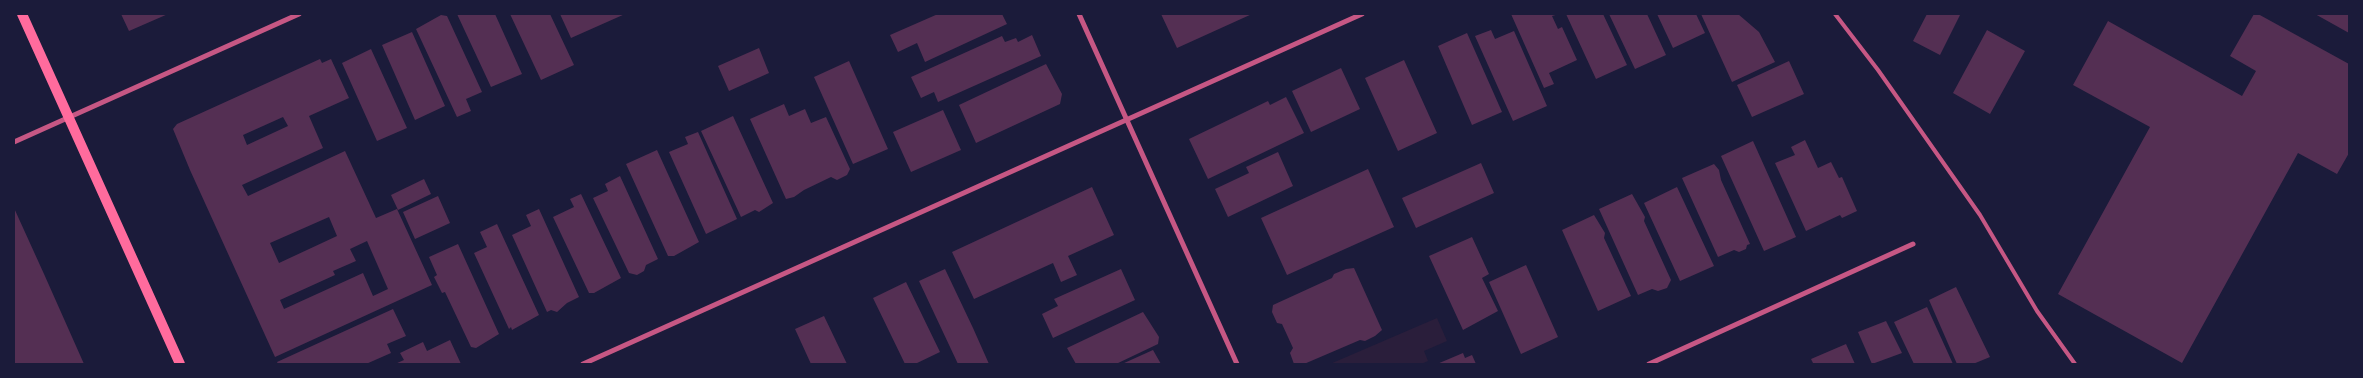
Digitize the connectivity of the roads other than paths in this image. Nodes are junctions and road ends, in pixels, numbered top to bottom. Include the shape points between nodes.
1 (22, 14) edge
2 (299, 14) edge
3 (1079, 14) edge
4 (1362, 14) edge
5 (1834, 14) edge
6 (69, 118) junction
7 (1127, 120) junction
8 (14, 142) edge
9 (1914, 244) dead end
10 (180, 364) edge
11 (583, 364) edge
12 (1237, 364) edge
13 (1648, 364) edge
14 (2076, 364) edge

1 - 6 main road
2 - 6 street
3 - 7 street
4 - 7 street
5 - 14 lane via 1878,70 1980,214 2037,311
6 - 8 street
6 - 10 main road
7 - 11 street
7 - 12 street
9 - 13 street

